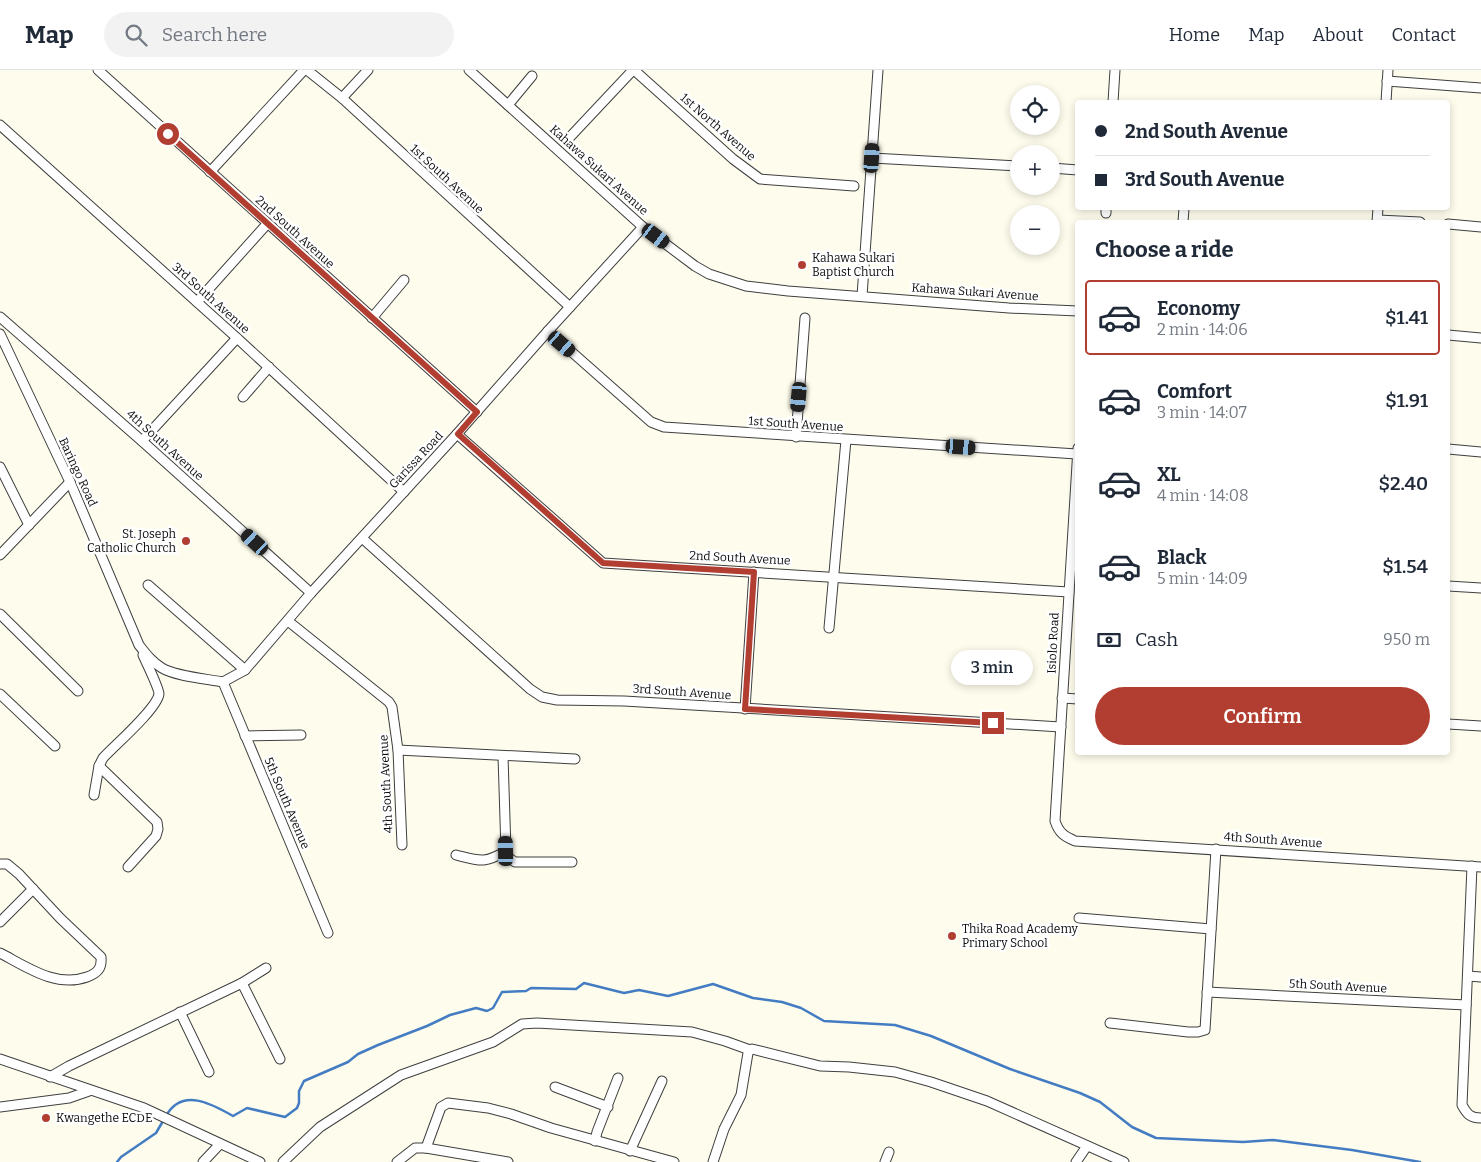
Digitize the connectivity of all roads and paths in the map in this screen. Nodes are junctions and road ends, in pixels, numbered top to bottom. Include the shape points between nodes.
1 (98, 70) edge
2 (306, 70) edge
3 (368, 70) edge
4 (469, 70) edge
5 (633, 70) edge
6 (878, 70) edge
7 (1114, 70) edge
8 (1388, 70) edge
9 (532, 76) dead end
10 (1387, 81) junction
11 (1481, 88) edge
12 (342, 98) junction
13 (1113, 100) edge
14 (1386, 100) edge
15 (508, 105) junction
16 (0, 125) edge
17 (570, 137) dead end
18 (872, 158) junction
19 (1010, 166) edge
20 (1060, 169) edge
21 (1075, 170) edge
22 (210, 172) junction
23 (870, 187) junction
24 (267, 224) junction
25 (1450, 224) edge
26 (643, 226) junction
27 (1481, 227) edge
28 (404, 280) dead end
29 (862, 296) junction
30 (197, 302) junction
31 (570, 307) junction
32 (1075, 311) edge
33 (0, 317) edge
34 (372, 318) junction
35 (805, 318) dead end
36 (548, 331) junction
37 (0, 334) edge
38 (1450, 335) edge
39 (237, 338) junction
40 (1481, 338) edge
41 (269, 367) junction
42 (243, 397) dead end
43 (477, 412) junction
44 (458, 434) junction
45 (796, 436) junction
46 (846, 440) junction
47 (142, 441) junction
48 (1450, 449) edge
49 (1481, 452) edge
50 (1075, 454) edge
51 (0, 467) edge
52 (70, 482) junction
53 (404, 492) junction
54 (28, 525) junction
55 (1075, 525) edge
56 (362, 538) junction
57 (0, 555) edge
58 (1074, 560) edge
59 (754, 572) junction
60 (833, 576) junction
61 (148, 585) dead end
62 (1450, 586) edge
63 (1481, 588) edge
64 (1069, 592) junction
65 (312, 593) junction
66 (0, 614) edge
67 (288, 621) junction
68 (830, 628) dead end
69 (139, 645) junction
70 (245, 670) junction
71 (223, 682) junction
72 (78, 691) dead end
73 (0, 694) edge
74 (1062, 698) junction
75 (1075, 699) edge
76 (745, 709) junction
77 (1450, 724) edge
78 (1481, 726) edge
79 (1061, 727) junction
80 (300, 735) dead end
81 (245, 736) junction
82 (55, 746) dead end
83 (398, 750) junction
84 (503, 756) junction
85 (575, 759) dead end
86 (100, 766) junction
87 (94, 795) dead end
88 (1064, 837) joint
89 (402, 846) dead end
90 (1216, 849) junction
91 (506, 851) junction
92 (456, 855) dead end
93 (572, 862) dead end
94 (0, 864) edge
95 (1476, 866) edge
96 (128, 867) dead end
97 (33, 889) junction
98 (1079, 918) dead end
99 (0, 922) edge
100 (1211, 929) junction
101 (328, 933) dead end
102 (0, 953) edge
103 (266, 968) dead end
104 (1468, 976) junction
105 (1481, 977) edge
106 (242, 983) junction
107 (1207, 992) junction
108 (1466, 1004) junction
109 (180, 1012) junction
110 (1110, 1023) dead end
111 (750, 1050) junction
112 (0, 1059) edge
113 (280, 1059) dead end
114 (209, 1072) dead end
115 (50, 1077) junction
116 (618, 1078) dead end
117 (662, 1081) dead end
118 (555, 1087) dead end
119 (89, 1091) junction
120 (0, 1107) edge
121 (608, 1107) junction
122 (1481, 1118) edge
123 (595, 1141) junction
124 (220, 1144) junction
125 (1087, 1146) junction
126 (426, 1148) junction
127 (630, 1150) junction
128 (889, 1152) dead end
129 (203, 1162) edge
130 (260, 1162) edge
131 (283, 1162) edge
132 (397, 1162) edge
133 (508, 1162) edge
134 (674, 1162) edge
135 (713, 1162) edge
136 (885, 1162) edge
137 (1076, 1162) edge
138 (1124, 1162) edge

1 - 22 street, 2nd South Avenue
2 - 12 street, 1st South Avenue
2 - 22 street
3 - 12 street
4 - 15 street, Kahawa Sukari Avenue
5 - 17 street
5 - 23 street, 1st North Avenue via 760,179
6 - 18 street
7 - 13 street
8 - 10 street
9 - 15 street
10 - 11 street
10 - 14 street
12 - 31 street, 1st South Avenue
15 - 26 street, Kahawa Sukari Avenue
16 - 30 street, 3rd South Avenue
18 - 19 street
18 - 23 street
20 - 21 street
22 - 24 street, 2nd South Avenue
23 - 29 street
24 - 30 street
24 - 34 street, 2nd South Avenue
25 - 27 street
26 - 29 street, Kahawa Sukari Avenue via 695,266 746,286
26 - 31 street, Garissa Road
28 - 34 street
29 - 32 street, Kahawa Sukari Avenue
30 - 39 street, 3rd South Avenue
31 - 36 street, Garissa Road
33 - 47 street, 4th South Avenue
34 - 43 street, 2nd South Avenue
35 - 45 street
36 - 43 street, Garissa Road
36 - 45 street, 1st South Avenue via 658,426
37 - 52 street, Baringo Road
38 - 40 street
39 - 41 street, 3rd South Avenue
39 - 47 street
41 - 42 street
41 - 53 street, 3rd South Avenue
43 - 44 street, Garissa Road
44 - 53 street, Garissa Road
44 - 59 street, 2nd South Avenue via 603,563
45 - 46 street, 1st South Avenue
46 - 50 street, 1st South Avenue
46 - 60 street
47 - 65 street, 4th South Avenue
48 - 49 street
51 - 54 street
52 - 54 street
52 - 69 street, Baringo Road
53 - 56 street, Garissa Road
54 - 57 street
55 - 58 street, Isiolo Road
56 - 65 street, Garissa Road
56 - 76 street, 3rd South Avenue via 542,697
58 - 64 street, Isiolo Road
59 - 60 street, 2nd South Avenue
59 - 76 street
60 - 64 street, 2nd South Avenue
60 - 68 street
61 - 70 street
62 - 63 street
64 - 74 street, Isiolo Road
65 - 67 street, Garissa Road
66 - 72 street
67 - 70 street, Garissa Road
67 - 83 street, 4th South Avenue via 389,702 394,715
69 - 71 street, Baringo Road via 162,668
69 - 86 street via 158,689 157,700 103,758
70 - 71 street, Garissa Road
71 - 81 street, 5th South Avenue
73 - 82 street
74 - 75 street
74 - 79 street, Isiolo Road
76 - 79 street, 3rd South Avenue
77 - 78 street
79 - 88 street, Isiolo Road via 1055,821
80 - 81 street
81 - 101 street, 5th South Avenue
83 - 84 street
83 - 89 street, 4th South Avenue
84 - 85 street
84 - 91 street
86 - 87 street
86 - 96 street via 157,822 156,836
88 - 90 street, 4th South Avenue via 1075,841
90 - 95 street, 4th South Avenue
90 - 100 street
91 - 92 street via 491,859
91 - 93 street via 515,862
94 - 97 street via 7,864
95 - 104 street
97 - 99 street
97 - 102 street via 101,957 102,965 91,975 64,981 53,979
98 - 100 street
100 - 107 street
103 - 106 street
104 - 105 street
104 - 108 street
106 - 109 street
106 - 113 street
107 - 108 street, 5th South Avenue
107 - 110 street via 1204,1030 1188,1032
108 - 122 street via 1462,1105 1472,1118
109 - 114 street
109 - 115 street
111 - 125 street via 820,1066 895,1072 931,1082 986,1101
111 - 131 street via 692,1032 522,1024 493,1042 388,1082 320,1128
111 - 135 street via 741,1095
112 - 115 street
115 - 119 street
116 - 121 street
117 - 127 street
118 - 121 street
119 - 120 street via 69,1098
119 - 124 street via 144,1108
121 - 123 street
123 - 126 street via 488,1108 448,1103 441,1107
123 - 127 street
124 - 129 street
124 - 130 street
125 - 137 street
125 - 138 street
126 - 132 street via 415,1148
126 - 133 street
127 - 134 street
128 - 136 street

